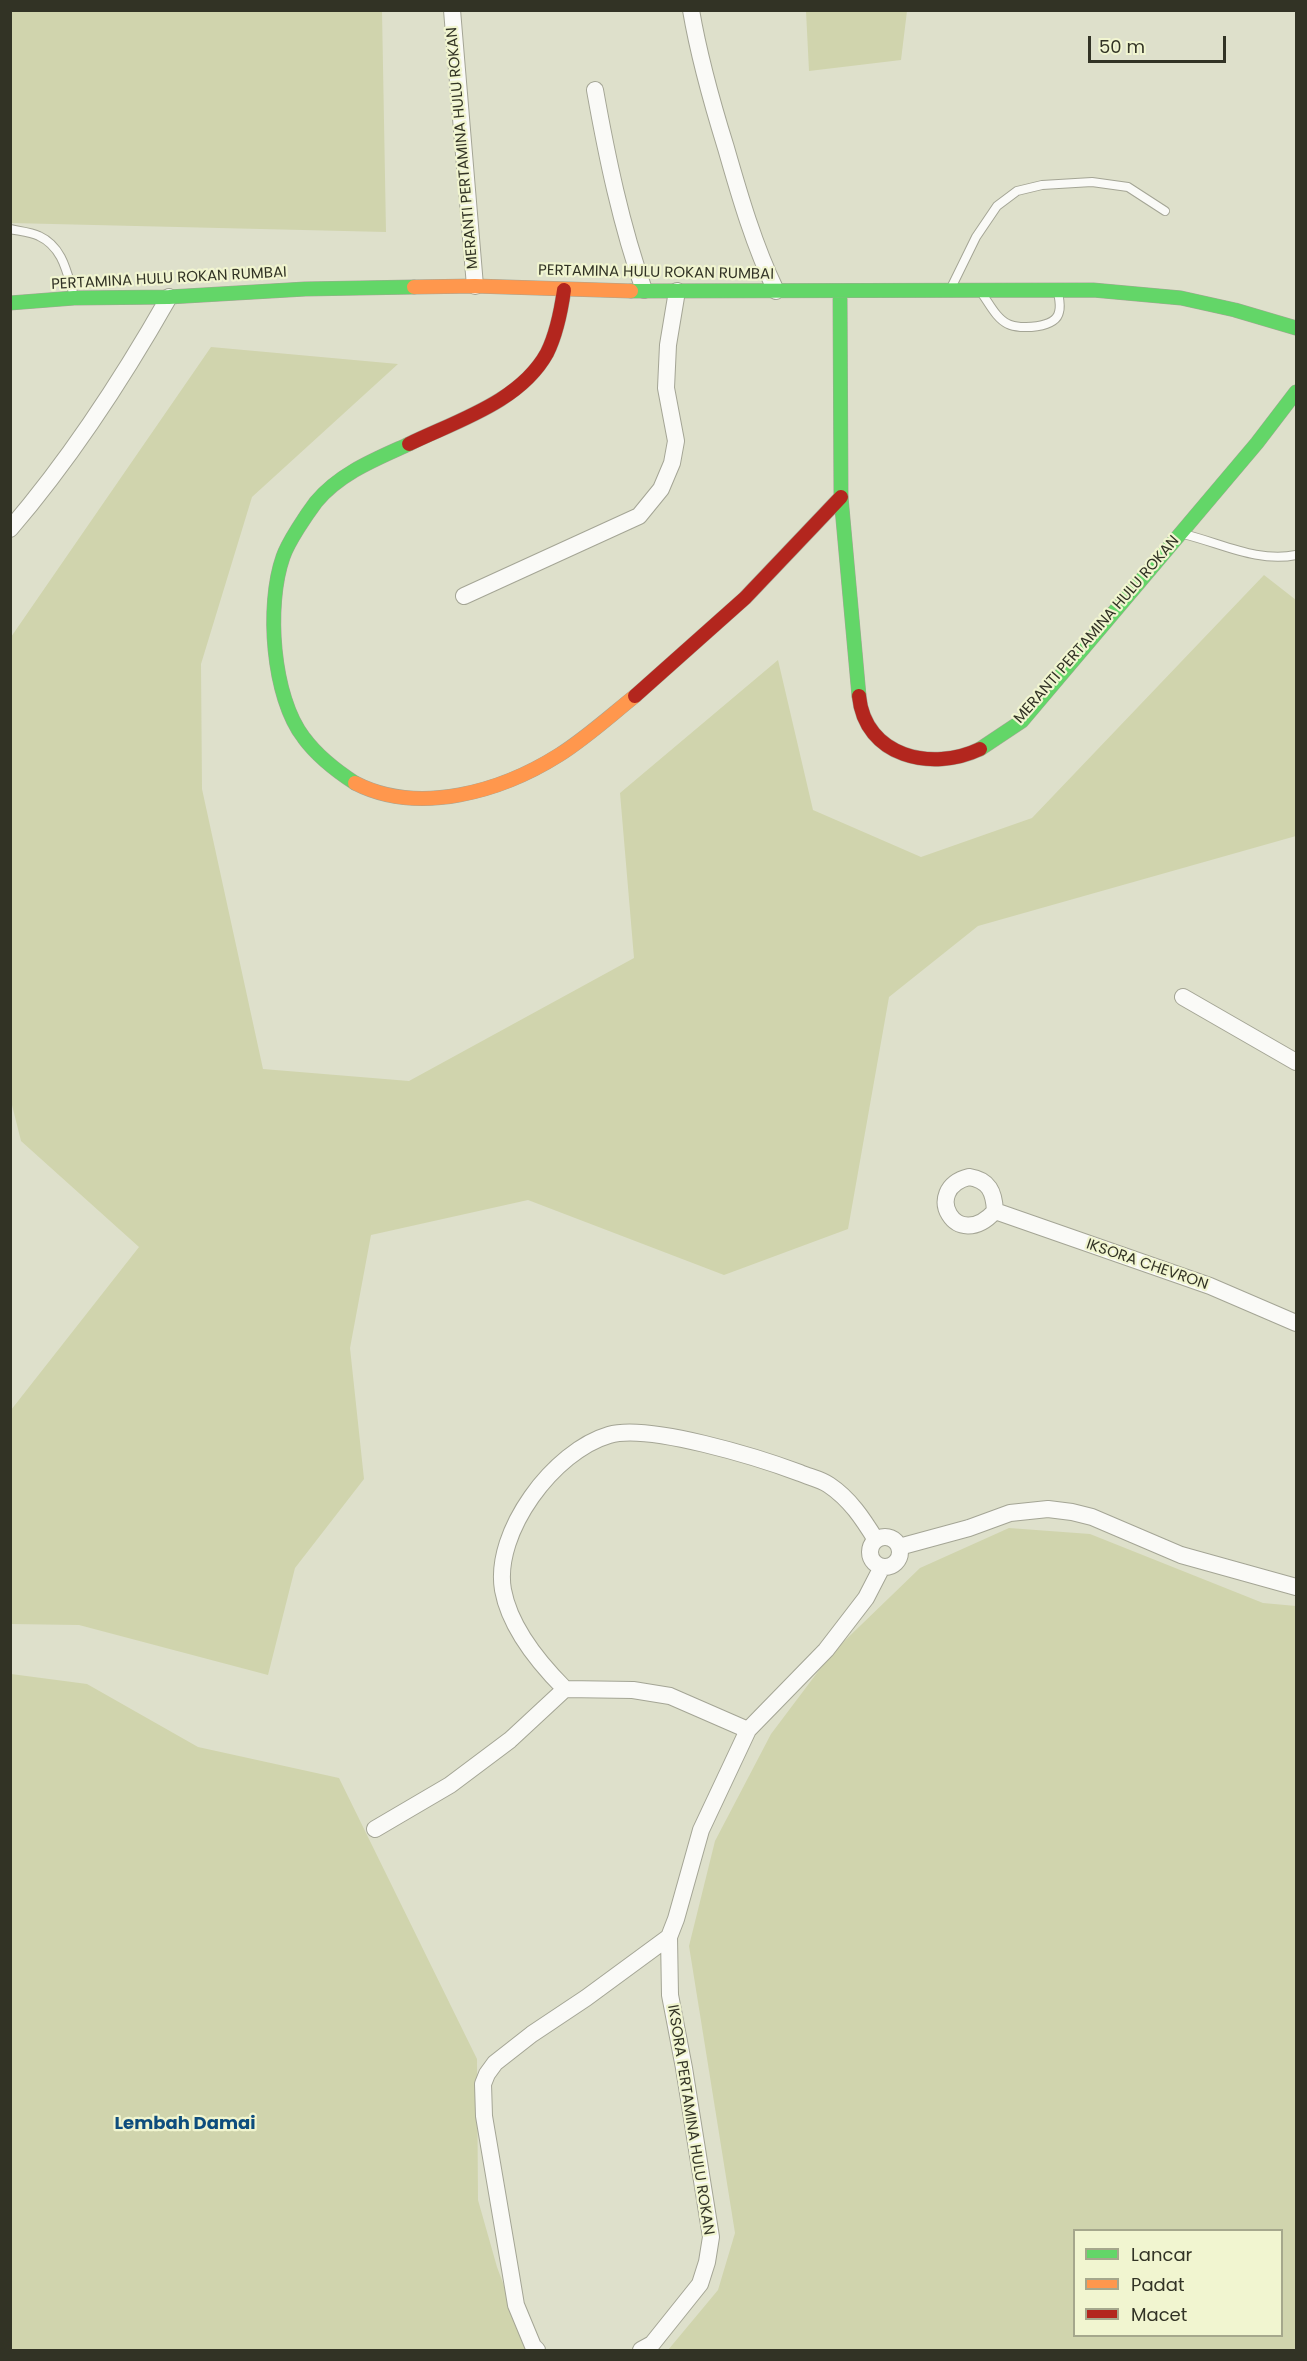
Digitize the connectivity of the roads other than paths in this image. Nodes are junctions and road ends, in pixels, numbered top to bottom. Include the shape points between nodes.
1 (452, 10) edge
2 (691, 10) edge
3 (595, 90) dead end
4 (1165, 211) dead end
5 (10, 229) edge
6 (475, 286) junction
7 (950, 289) junction
8 (564, 290) junction
9 (644, 290) junction
10 (979, 290) junction
11 (1058, 290) junction
12 (677, 291) junction
13 (776, 291) junction
14 (840, 291) junction
15 (169, 297) junction
16 (74, 298) junction
17 (10, 303) edge
18 (1296, 328) edge
19 (1296, 392) edge
20 (841, 497) junction
21 (10, 529) edge
22 (1180, 534) junction
23 (1296, 555) edge
24 (464, 596) dead end
25 (1183, 996) dead end
26 (1296, 1062) edge
27 (995, 1211) dead end
28 (1296, 1323) edge
29 (876, 1540) junction
30 (899, 1547) junction
31 (882, 1567) junction
32 (1296, 1587) edge
33 (565, 1689) junction
34 (748, 1730) junction
35 (375, 1829) dead end
36 (669, 1937) junction
37 (537, 2350) edge
38 (641, 2350) edge

1 - 6 street, MERANTI PERTAMINA HULU ROKAN
2 - 13 street via 740,197
3 - 9 street via 610,173
4 - 7 lane via 1128,187 1065,183 1017,191 997,206
5 - 16 lane via 39,236 54,247 64,261
6 - 8 street, PERTAMINA HULU ROKAN RUMBAI
6 - 15 street, PERTAMINA HULU ROKAN RUMBAI via 305,289
7 - 10 street, PERTAMINA HULU ROKAN RUMBAI
7 - 14 street, PERTAMINA HULU ROKAN RUMBAI
8 - 9 street, PERTAMINA HULU ROKAN RUMBAI
8 - 20 street via 557,329 542,361 528,379 487,406 355,468 318,500 282,558 275,628 278,676 290,715 305,740 328,764 355,784 378,794 412,800 476,790 552,759 685,654 747,596
9 - 12 street, PERTAMINA HULU ROKAN RUMBAI
10 - 11 street, PERTAMINA HULU ROKAN RUMBAI
10 - 11 lane via 1001,320 1018,328 1038,327 1055,318 1059,313
11 - 18 street, PERTAMINA HULU ROKAN RUMBAI via 1181,298
12 - 13 street, PERTAMINA HULU ROKAN RUMBAI
12 - 24 street via 666,388 676,441 661,489 639,516
13 - 14 street, PERTAMINA HULU ROKAN RUMBAI
14 - 20 street, MERANTI PERTAMINA HULU ROKAN
15 - 16 street, PERTAMINA HULU ROKAN RUMBAI
15 - 21 street via 135,358 35,500
16 - 17 street, PERTAMINA HULU ROKAN RUMBAI
19 - 22 street, MERANTI PERTAMINA HULU ROKAN
20 - 22 street, MERANTI PERTAMINA HULU ROKAN via 864,716 873,734 887,744 929,760 964,756 1022,721
22 - 23 lane via 1241,552 1275,558
25 - 26 street
27 - 28 street, IKSORA CHEVRON via 1210,1286
29 - 30 street via 890,1538
29 - 31 street via 870,1555
29 - 33 street via 857,1511 828,1484 761,1458 685,1440 641,1433 610,1434 571,1453 537,1489 512,1532 502,1567 509,1613 541,1665
30 - 31 street via 897,1562
30 - 32 street via 1010,1513 1056,1510 1092,1517 1181,1555
31 - 34 street, IKSORA PERTAMINA HULU ROKAN via 866,1598 826,1650
33 - 34 street via 633,1690 670,1696
33 - 35 street via 510,1740 450,1785
34 - 36 street, IKSORA PERTAMINA HULU ROKAN via 701,1830
36 - 37 street via 495,2063 483,2084 484,2116 516,2305
36 - 38 street, IKSORA PERTAMINA HULU ROKAN via 670,1995 711,2237 700,2284 652,2344

